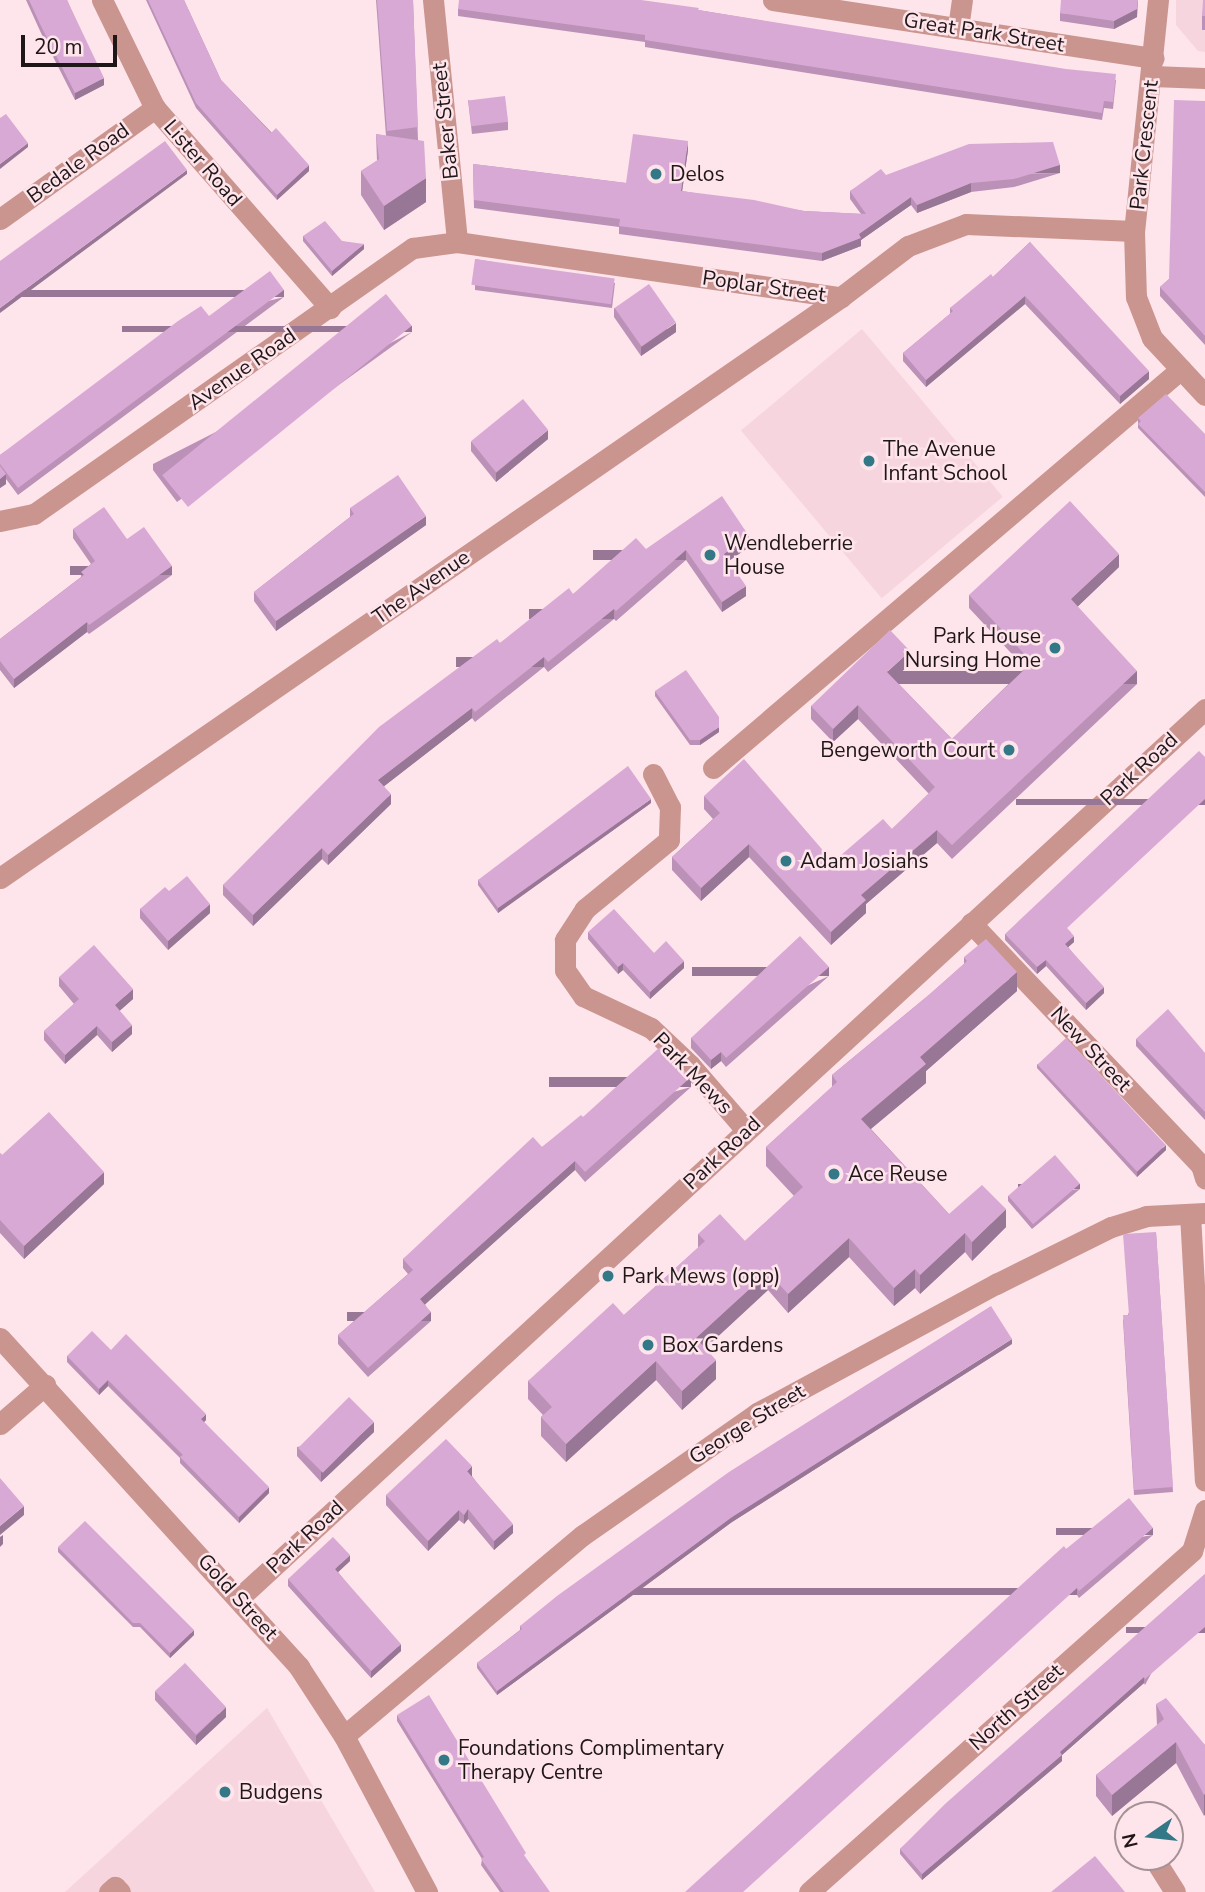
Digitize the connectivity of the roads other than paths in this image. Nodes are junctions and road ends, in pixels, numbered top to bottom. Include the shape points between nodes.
1 (102, 0) edge
2 (433, 0) edge
3 (773, 0) edge
4 (962, 0) edge
5 (1158, 0) edge
6 (958, 28) junction
7 (1153, 67) junction
8 (1205, 78) edge
9 (155, 108) junction
10 (0, 219) edge
11 (1134, 231) junction
12 (457, 242) junction
13 (841, 297) junction
14 (330, 308) junction
15 (1181, 369) junction
16 (1205, 395) edge
17 (0, 521) edge
18 (1202, 717) edge
19 (713, 768) dead end
20 (653, 774) dead end
21 (0, 878) edge
22 (971, 923) junction
23 (746, 1130) junction
24 (1205, 1178) edge
25 (1197, 1213) edge
26 (0, 1338) edge
27 (45, 1385) junction
28 (0, 1424) edge
29 (1205, 1481) edge
30 (1205, 1510) edge
31 (239, 1598) junction
32 (344, 1736) junction
33 (1162, 1871) edge
34 (109, 1892) edge
35 (120, 1892) edge
36 (427, 1892) edge
37 (808, 1892) edge
38 (1175, 1892) edge

1 - 9 street, Lister Road
2 - 12 street, Baker Street
3 - 6 street, Great Park Street
4 - 6 street
5 - 7 street, Park Crescent
6 - 7 street, Great Park Street
7 - 8 street, Great Park Street
7 - 11 street, Park Crescent
9 - 10 street, Bedale Road
9 - 14 street, Lister Road
11 - 13 street, Poplar Street via 966,224 908,246
11 - 15 street, Park Crescent via 1136,298 1152,338
12 - 13 street, Poplar Street
12 - 14 street, Avenue Road via 413,248
13 - 21 street, The Avenue
14 - 17 street, Avenue Road via 34,514
15 - 16 street, Park Crescent
15 - 19 street
18 - 22 street, Park Road
20 - 23 street, Park Mews via 670,807 669,840 585,909 565,940 565,970 583,996 651,1028
22 - 23 street, Park Road
22 - 24 street, New Street via 1201,1165
23 - 31 street, Park Road
25 - 29 street
25 - 32 street, George Street via 1146,1216 1111,1227 757,1413 583,1535
26 - 27 street, Gold Street
27 - 28 street
27 - 31 street, Gold Street
30 - 37 street, North Street via 1192,1551
31 - 32 street, Gold Street via 299,1667
32 - 36 street, Gold Street
33 - 38 street
34 - 35 street via 115,1887

